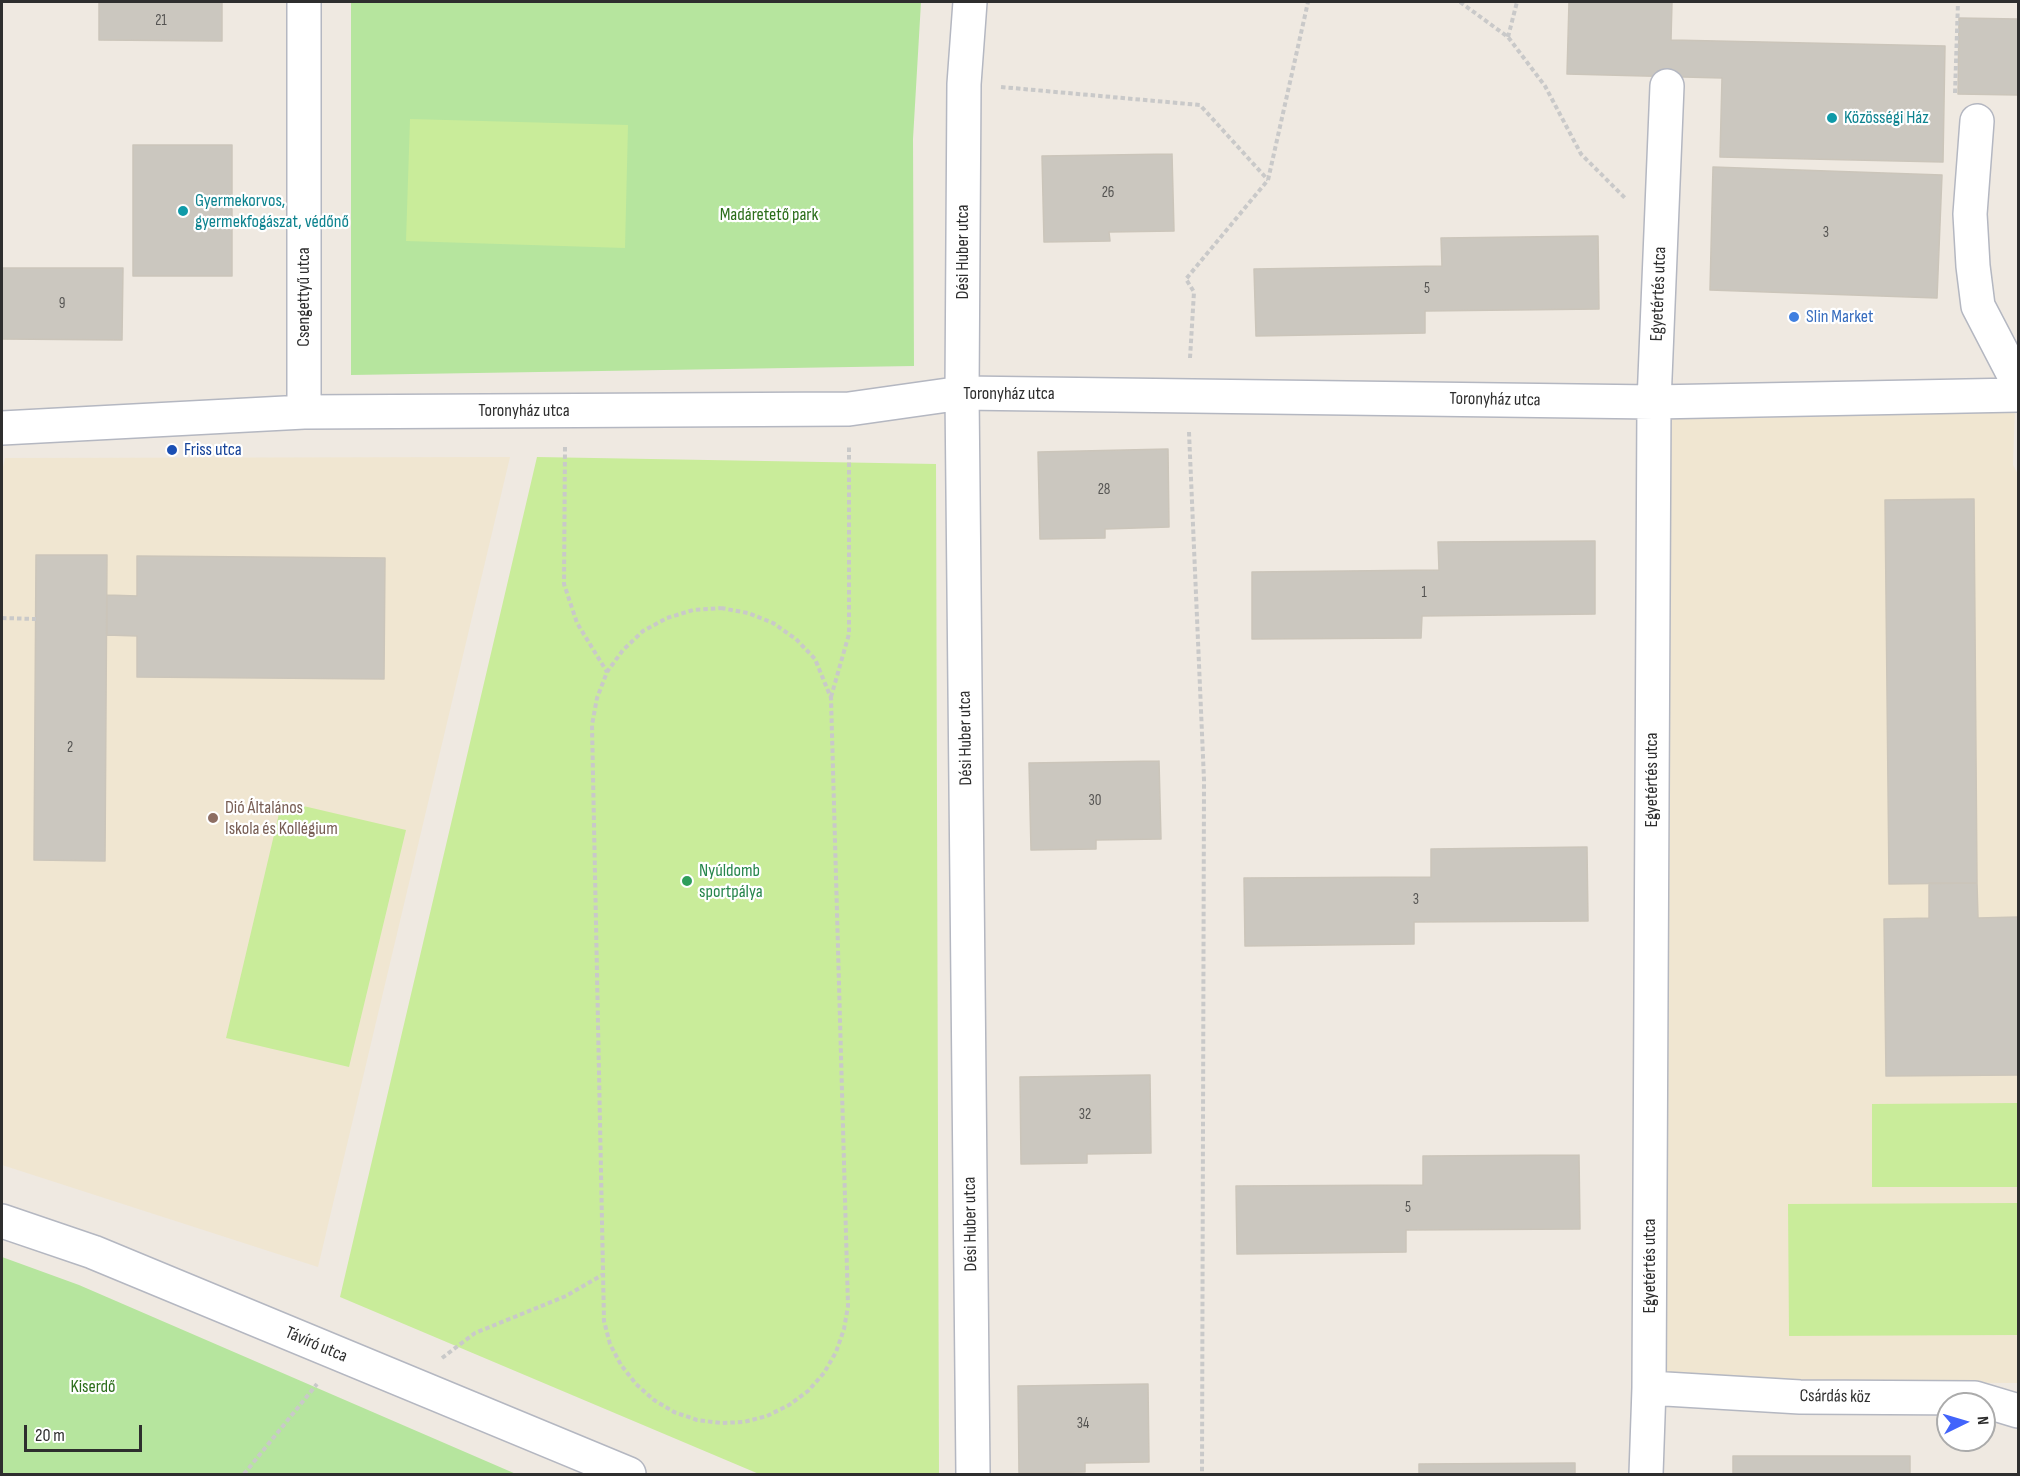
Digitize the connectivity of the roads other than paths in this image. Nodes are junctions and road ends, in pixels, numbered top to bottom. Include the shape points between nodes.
1 (304, 2) edge
2 (970, 2) edge
3 (1667, 86) dead end
4 (1977, 121) road end
5 (2019, 383) edge
6 (962, 393) junction
7 (2019, 395) edge
8 (1654, 402) junction
9 (304, 412) junction
10 (2, 428) edge
11 (2, 1221) edge
12 (1649, 1388) junction
13 (2019, 1411) edge
14 (629, 1474) edge
15 (973, 1474) edge
16 (1646, 1474) edge

1 - 9 street, Csengettyű utca
2 - 6 street, Dési Huber utca via 964,84
3 - 8 street, Egyetértés utca
4 - 5 street via 1970,214 1978,306
6 - 8 street, Toronyház utca
6 - 9 street, Toronyház utca via 849,410
6 - 15 street, Dési Huber utca
7 - 8 street, Toronyház utca
8 - 12 street, Egyetértés utca
9 - 10 street, Toronyház utca
11 - 14 street, Távíró utca via 93,1252
12 - 13 street, Csárdás köz via 1800,1397 1975,1398
12 - 16 street, Egyetértés utca

